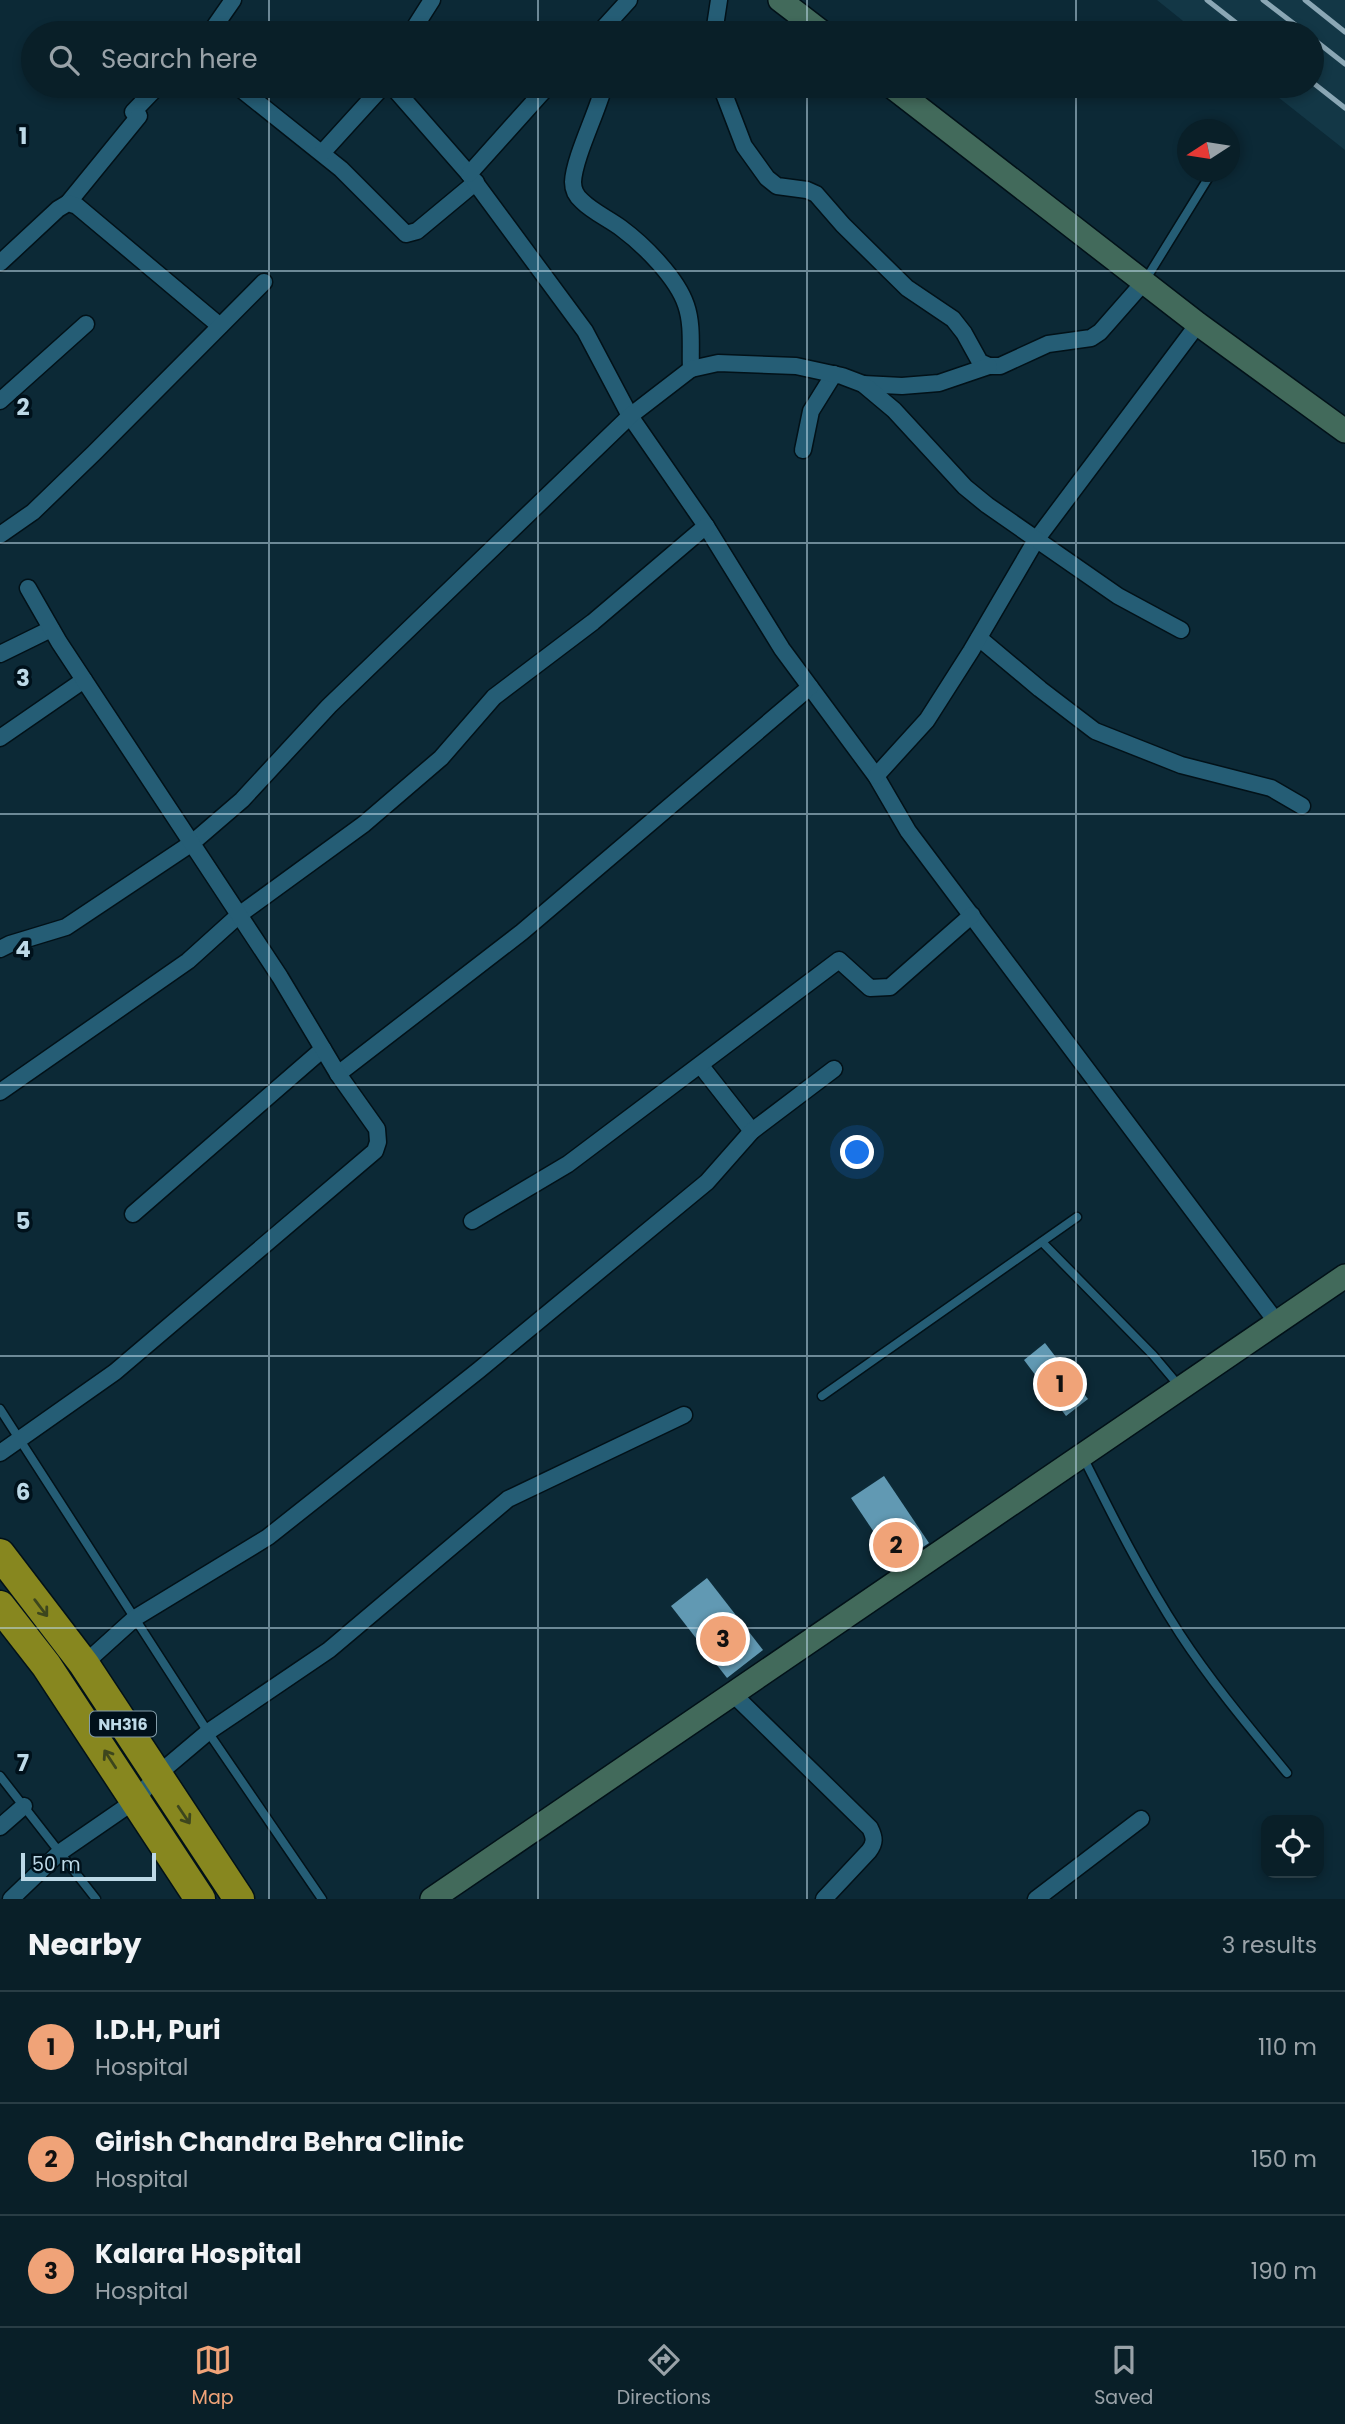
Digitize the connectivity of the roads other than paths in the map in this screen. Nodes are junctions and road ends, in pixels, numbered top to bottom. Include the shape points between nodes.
1 (233, 0) edge
2 (432, 0) edge
3 (629, 0) edge
4 (719, 0) edge
5 (780, 0) edge
6 (218, 21) edge
7 (419, 21) edge
8 (617, 21) edge
9 (715, 21) edge
10 (807, 21) edge
11 (149, 98) edge
12 (252, 98) edge
13 (372, 98) edge
14 (403, 98) edge
15 (538, 98) edge
16 (601, 98) edge
17 (726, 98) edge
18 (906, 98) edge
19 (322, 153) junction
20 (473, 178) junction
21 (1206, 182) edge
22 (68, 203) junction
23 (0, 263) edge
24 (264, 282) dead end
25 (1144, 282) junction
26 (86, 324) dead end
27 (1198, 324) junction
28 (220, 326) junction
29 (989, 366) junction
30 (691, 369) junction
31 (834, 374) junction
32 (863, 384) junction
33 (0, 401) edge
34 (630, 416) junction
35 (1345, 431) edge
36 (803, 450) dead end
37 (706, 526) junction
38 (0, 535) edge
39 (1036, 540) junction
40 (28, 588) dead end
41 (51, 629) junction
42 (1181, 630) dead end
43 (979, 638) junction
44 (0, 654) edge
45 (84, 680) junction
46 (810, 687) junction
47 (0, 738) edge
48 (876, 776) junction
49 (1302, 806) dead end
50 (192, 843) junction
51 (239, 915) junction
52 (972, 915) junction
53 (0, 949) edge
54 (323, 1049) junction
55 (701, 1066) junction
56 (834, 1069) dead end
57 (338, 1074) junction
58 (0, 1092) edge
59 (752, 1131) junction
60 (133, 1214) dead end
61 (1077, 1217) dead end
62 (472, 1222) dead end
63 (1042, 1242) junction
64 (1345, 1276) edge
65 (1278, 1324) junction
66 (1182, 1389) junction
67 (822, 1396) dead end
68 (0, 1409) edge
69 (684, 1415) dead end
70 (21, 1440) junction
71 (0, 1453) edge
72 (1083, 1457) junction
73 (0, 1553) edge
74 (0, 1606) edge
75 (135, 1618) junction
76 (84, 1664) junction
77 (733, 1694) junction
78 (208, 1732) junction
79 (1287, 1773) dead end
80 (157, 1775) junction
81 (0, 1776) edge
82 (136, 1800) junction
83 (24, 1806) junction
84 (1141, 1819) dead end
85 (0, 1827) edge
86 (59, 1853) junction
87 (11, 1899) edge
88 (96, 1899) edge
89 (200, 1899) edge
90 (239, 1899) edge
91 (322, 1899) edge
92 (432, 1899) edge
93 (824, 1899) edge
94 (1036, 1899) edge

1 - 6 street
2 - 7 street
3 - 8 street
4 - 9 street
5 - 10 main road
11 - 22 street
12 - 19 street
13 - 19 street
14 - 20 street
15 - 20 street
16 - 30 street via 576,167 575,191 580,200 650,254 678,288 690,323
17 - 29 street via 744,146 767,178 777,186 816,194 908,288 953,319 980,362
18 - 25 main road
19 - 20 street via 406,234 417,231
20 - 34 street via 585,331
21 - 25 lane
22 - 23 street
22 - 28 street
24 - 28 street
25 - 27 main road
25 - 29 street via 1091,338 1048,344 1000,366
26 - 33 street
27 - 35 main road
27 - 39 street
28 - 38 street via 33,512
29 - 32 street via 939,383
30 - 31 street via 749,363
30 - 34 street
31 - 32 street
31 - 36 street via 811,411
32 - 39 street via 894,410 965,487
34 - 37 street
34 - 50 street via 328,706 242,800
37 - 46 street
37 - 51 street via 593,622 494,697 441,758 364,824
39 - 42 street via 1118,596
39 - 43 street
40 - 41 street
41 - 44 street
41 - 45 street
43 - 48 street via 927,720
43 - 49 street via 1095,731 1181,765 1271,788
45 - 47 street
45 - 50 street
46 - 48 street
46 - 57 street via 522,932
48 - 52 street via 908,831
50 - 51 street
50 - 53 street via 66,927
51 - 54 street
51 - 58 street via 188,961
52 - 55 street via 890,987 870,988 839,960
52 - 65 street
54 - 57 street
54 - 60 street
55 - 59 street
55 - 62 street via 568,1164
56 - 59 street
57 - 70 street via 377,1129 375,1151 115,1372
59 - 75 street via 707,1182 268,1537
61 - 63 lane
63 - 66 lane
63 - 67 lane
64 - 65 main road
65 - 66 main road
66 - 72 main road
68 - 70 lane
69 - 78 street via 508,1499 329,1650
70 - 71 street
70 - 75 lane
72 - 77 main road
72 - 79 lane via 1180,1634
73 -> 76 highway, NH316
82 -> 74 highway, NH316 via 46,1665
75 - 76 street
75 - 78 lane
76 - 80 highway, NH316
77 - 92 main road
77 - 93 street via 874,1836 869,1852
78 - 80 street
78 - 91 lane
80 - 82 street
80 -> 90 highway, NH316
81 - 83 lane
82 - 86 street
82 - 89 highway, NH316
83 - 85 street
83 - 86 lane
84 - 94 street
86 - 87 street
86 - 88 lane

